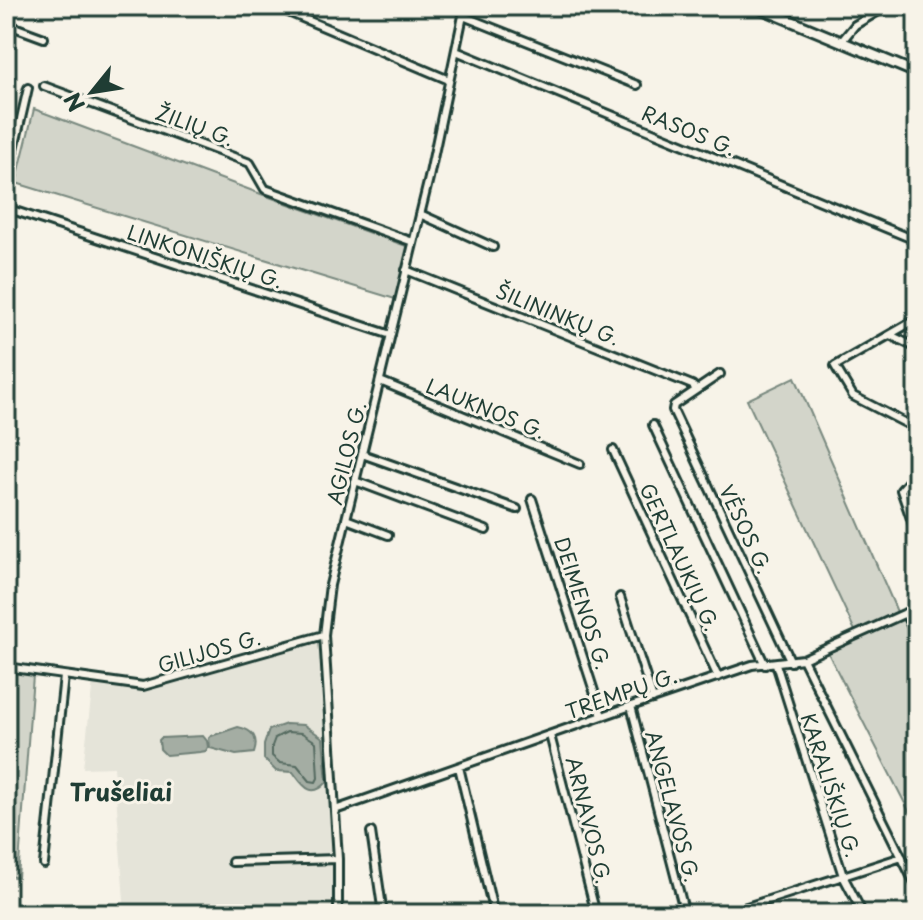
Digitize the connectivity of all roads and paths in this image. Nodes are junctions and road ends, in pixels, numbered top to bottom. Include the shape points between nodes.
1 (274, 6) edge
2 (465, 6) edge
3 (755, 6) edge
4 (887, 6) edge
5 (463, 16) junction
6 (6, 24) edge
7 (44, 38) dead end
8 (841, 42) junction
9 (456, 51) junction
10 (917, 73) edge
11 (449, 80) junction
12 (637, 85) dead end
13 (44, 86) dead end
14 (28, 88) dead end
15 (6, 184) edge
16 (9, 209) dead end
17 (420, 214) junction
18 (910, 238) dead end
19 (413, 242) junction
20 (493, 247) dead end
21 (406, 270) junction
22 (917, 319) edge
23 (391, 335) junction
24 (890, 335) junction
25 (917, 348) edge
26 (720, 374) dead end
27 (380, 381) junction
28 (696, 389) junction
29 (653, 425) dead end
30 (917, 429) edge
31 (613, 450) dead end
32 (362, 454) junction
33 (580, 464) dead end
34 (917, 472) edge
35 (355, 481) junction
36 (532, 499) dead end
37 (517, 509) dead end
38 (346, 519) junction
39 (486, 530) dead end
40 (388, 535) dead end
41 (917, 536) edge
42 (620, 597) dead end
43 (917, 608) edge
44 (905, 613) junction
45 (324, 635) junction
46 (917, 637) edge
47 (803, 659) junction
48 (791, 662) junction
49 (776, 664) junction
50 (765, 665) junction
51 (6, 667) edge
52 (64, 676) junction
53 (718, 677) junction
54 (653, 699) junction
55 (631, 706) junction
56 (602, 716) junction
57 (550, 735) junction
58 (459, 767) junction
59 (335, 810) junction
60 (371, 832) dead end
61 (902, 857) junction
62 (338, 859) junction
63 (232, 862) dead end
64 (44, 864) dead end
65 (843, 876) junction
66 (917, 888) edge
67 (338, 914) edge
68 (383, 914) edge
69 (494, 914) edge
70 (596, 914) edge
71 (685, 914) edge
72 (725, 914) edge
73 (863, 914) edge

1 - 11 street
2 - 5 street, AGILOS G.
3 - 8 main road
4 - 8 street via 855,25
5 - 9 street, AGILOS G.
5 - 12 street
6 - 7 street
8 - 10 main road
9 - 11 street, AGILOS G.
9 - 18 street, RASOS G.
11 - 17 street, AGILOS G.
13 - 19 street, ŽILIŲ G. via 250,163 265,189
14 - 15 street
16 - 23 street, LINKONIŠKIŲ G.
17 - 19 street, AGILOS G.
17 - 20 street
19 - 21 street, AGILOS G.
21 - 23 street, AGILOS G.
21 - 28 street, ŠILININKŲ G.
22 - 24 street
23 - 27 street, AGILOS G.
24 - 25 street
24 - 30 street via 835,366 853,396
26 - 28 street
27 - 32 street, AGILOS G.
27 - 33 street, LAUKNOS G.
28 - 48 street, VĖSOS G. via 673,410
29 - 50 street
31 - 53 street, GERTLAUKIŲ G.
32 - 35 street, AGILOS G.
32 - 37 street
34 - 41 street via 901,490
35 - 38 street, AGILOS G.
35 - 39 street
36 - 56 street, DEIMENOS G.
38 - 40 street
38 - 45 street, AGILOS G.
42 - 54 street
43 - 44 street, TREMPŲ G.
44 - 46 street
44 - 47 street, TREMPŲ G.
45 - 52 street, GILIJOS G. via 143,686
45 - 59 street, AGILOS G.
47 - 48 street, TREMPŲ G.
47 - 61 street
48 - 49 street, TREMPŲ G.
49 - 50 street, TREMPŲ G.
49 - 65 street, KARALIŠKIŲ G.
50 - 53 street, TREMPŲ G.
51 - 52 street, GILIJOS G.
52 - 64 street
53 - 54 street, TREMPŲ G.
54 - 55 street, TREMPŲ G.
55 - 56 street, TREMPŲ G.
55 - 71 street, ANGELAVOS G.
56 - 57 street, TREMPŲ G.
57 - 58 street, TREMPŲ G.
57 - 70 street, ARNAVOS G.
58 - 59 street, TREMPŲ G.
58 - 69 street
59 - 62 street, AGILOS G.
60 - 68 street
61 - 65 street
61 - 66 street
62 - 63 street
62 - 67 street, AGILOS G.
65 - 72 street
65 - 73 street, KARALIŠKIŲ G.

